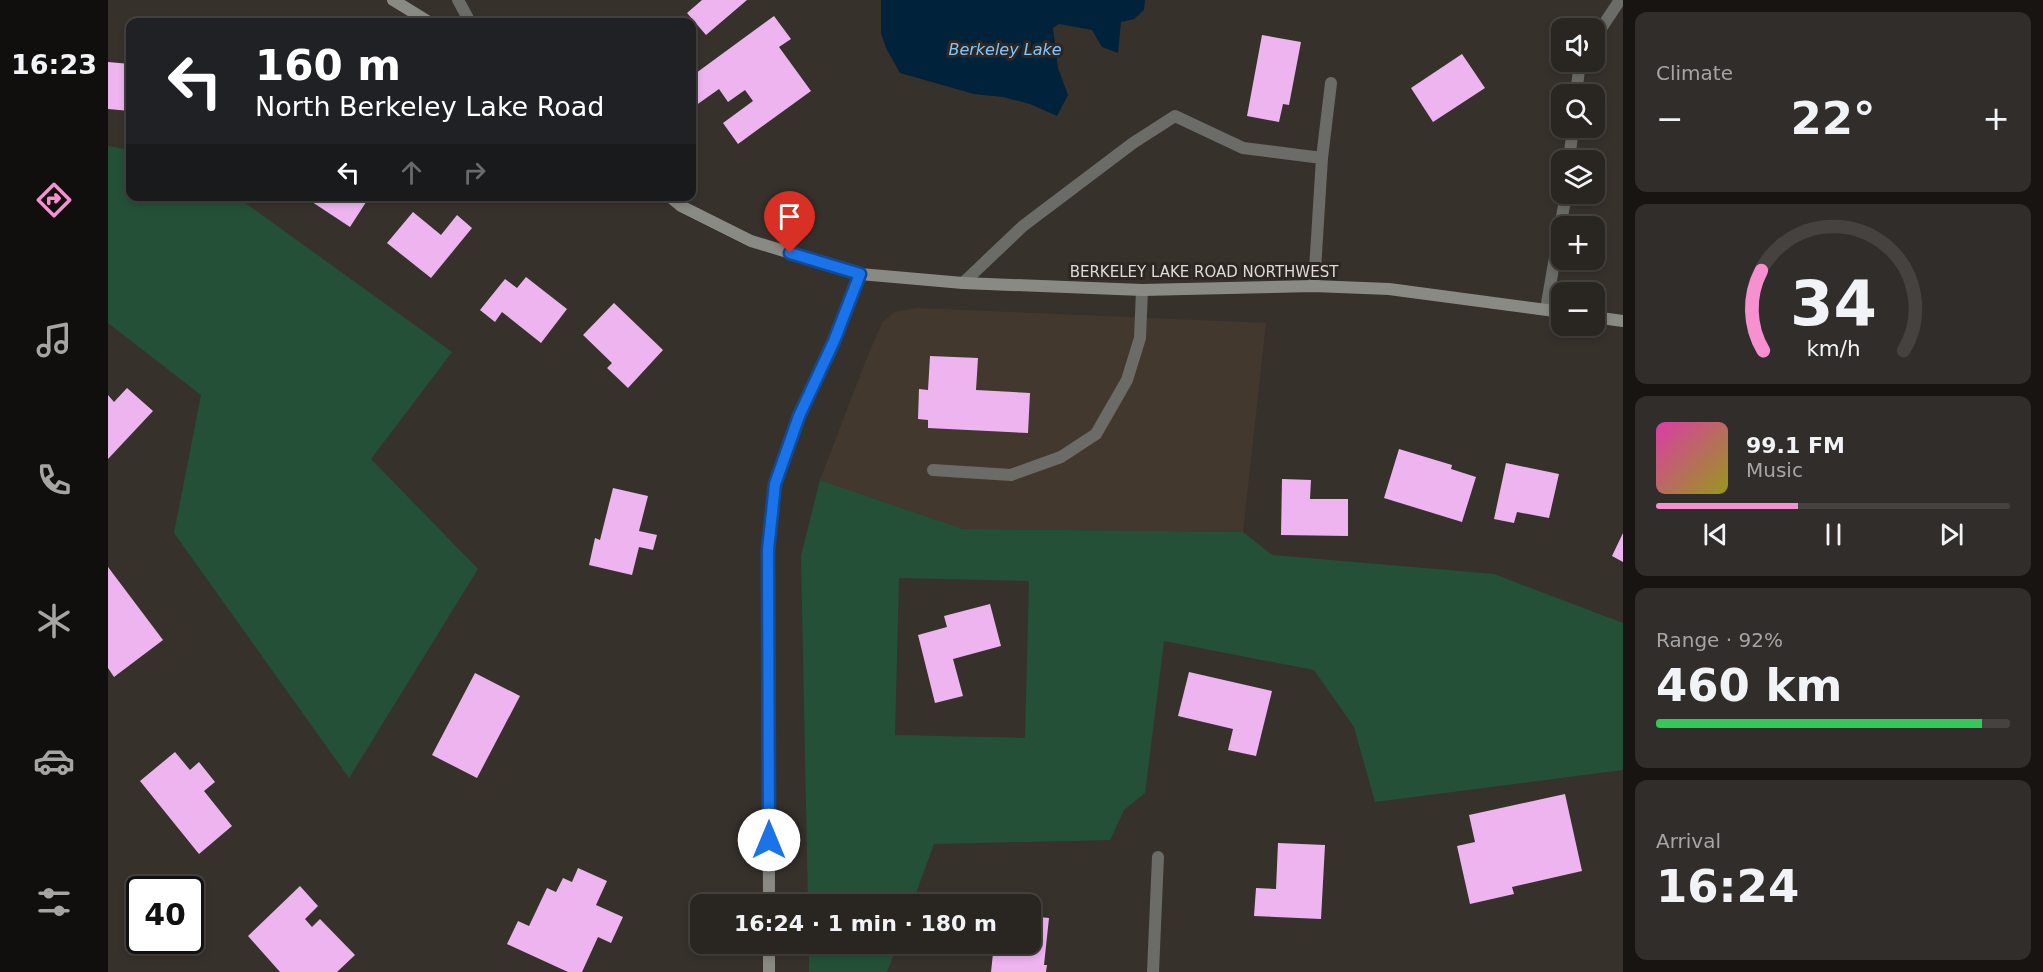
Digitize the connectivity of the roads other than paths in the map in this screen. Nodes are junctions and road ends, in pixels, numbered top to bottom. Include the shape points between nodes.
1 (393, 0) edge
2 (458, 0) edge
3 (1620, 0) edge
4 (422, 18) edge
5 (468, 18) edge
6 (1605, 22) edge
7 (1330, 83) dead end
8 (1322, 158) junction
9 (675, 201) edge
10 (1564, 204) edge
11 (860, 274) junction
12 (963, 283) junction
13 (1314, 286) junction
14 (1142, 290) junction
15 (1546, 309) junction
16 (1551, 310) edge
17 (1605, 319) edge
18 (1623, 321) edge
19 (933, 470) dead end
20 (1158, 857) dead end
21 (769, 894) edge
22 (769, 954) edge
23 (769, 972) edge
24 (1153, 972) edge

1 - 4 street
2 - 5 street
3 - 6 street
7 - 8 street
8 - 12 street via 1243,148 1176,116 1133,143 1023,226
8 - 13 street
9 - 11 street, BERKELEY LAKE ROAD NORTHWEST via 751,241
10 - 15 street
11 - 12 street, BERKELEY LAKE ROAD NORTHWEST
11 - 21 street via 799,416 775,484 768,550
12 - 14 street, BERKELEY LAKE ROAD NORTHWEST
13 - 14 street, BERKELEY LAKE ROAD NORTHWEST
13 - 15 street, BERKELEY LAKE ROAD NORTHWEST via 1389,289
14 - 19 street via 1140,338 1127,380 1096,434 1061,457 1011,475
15 - 16 street, BERKELEY LAKE ROAD NORTHWEST
17 - 18 street
20 - 24 street
22 - 23 street

